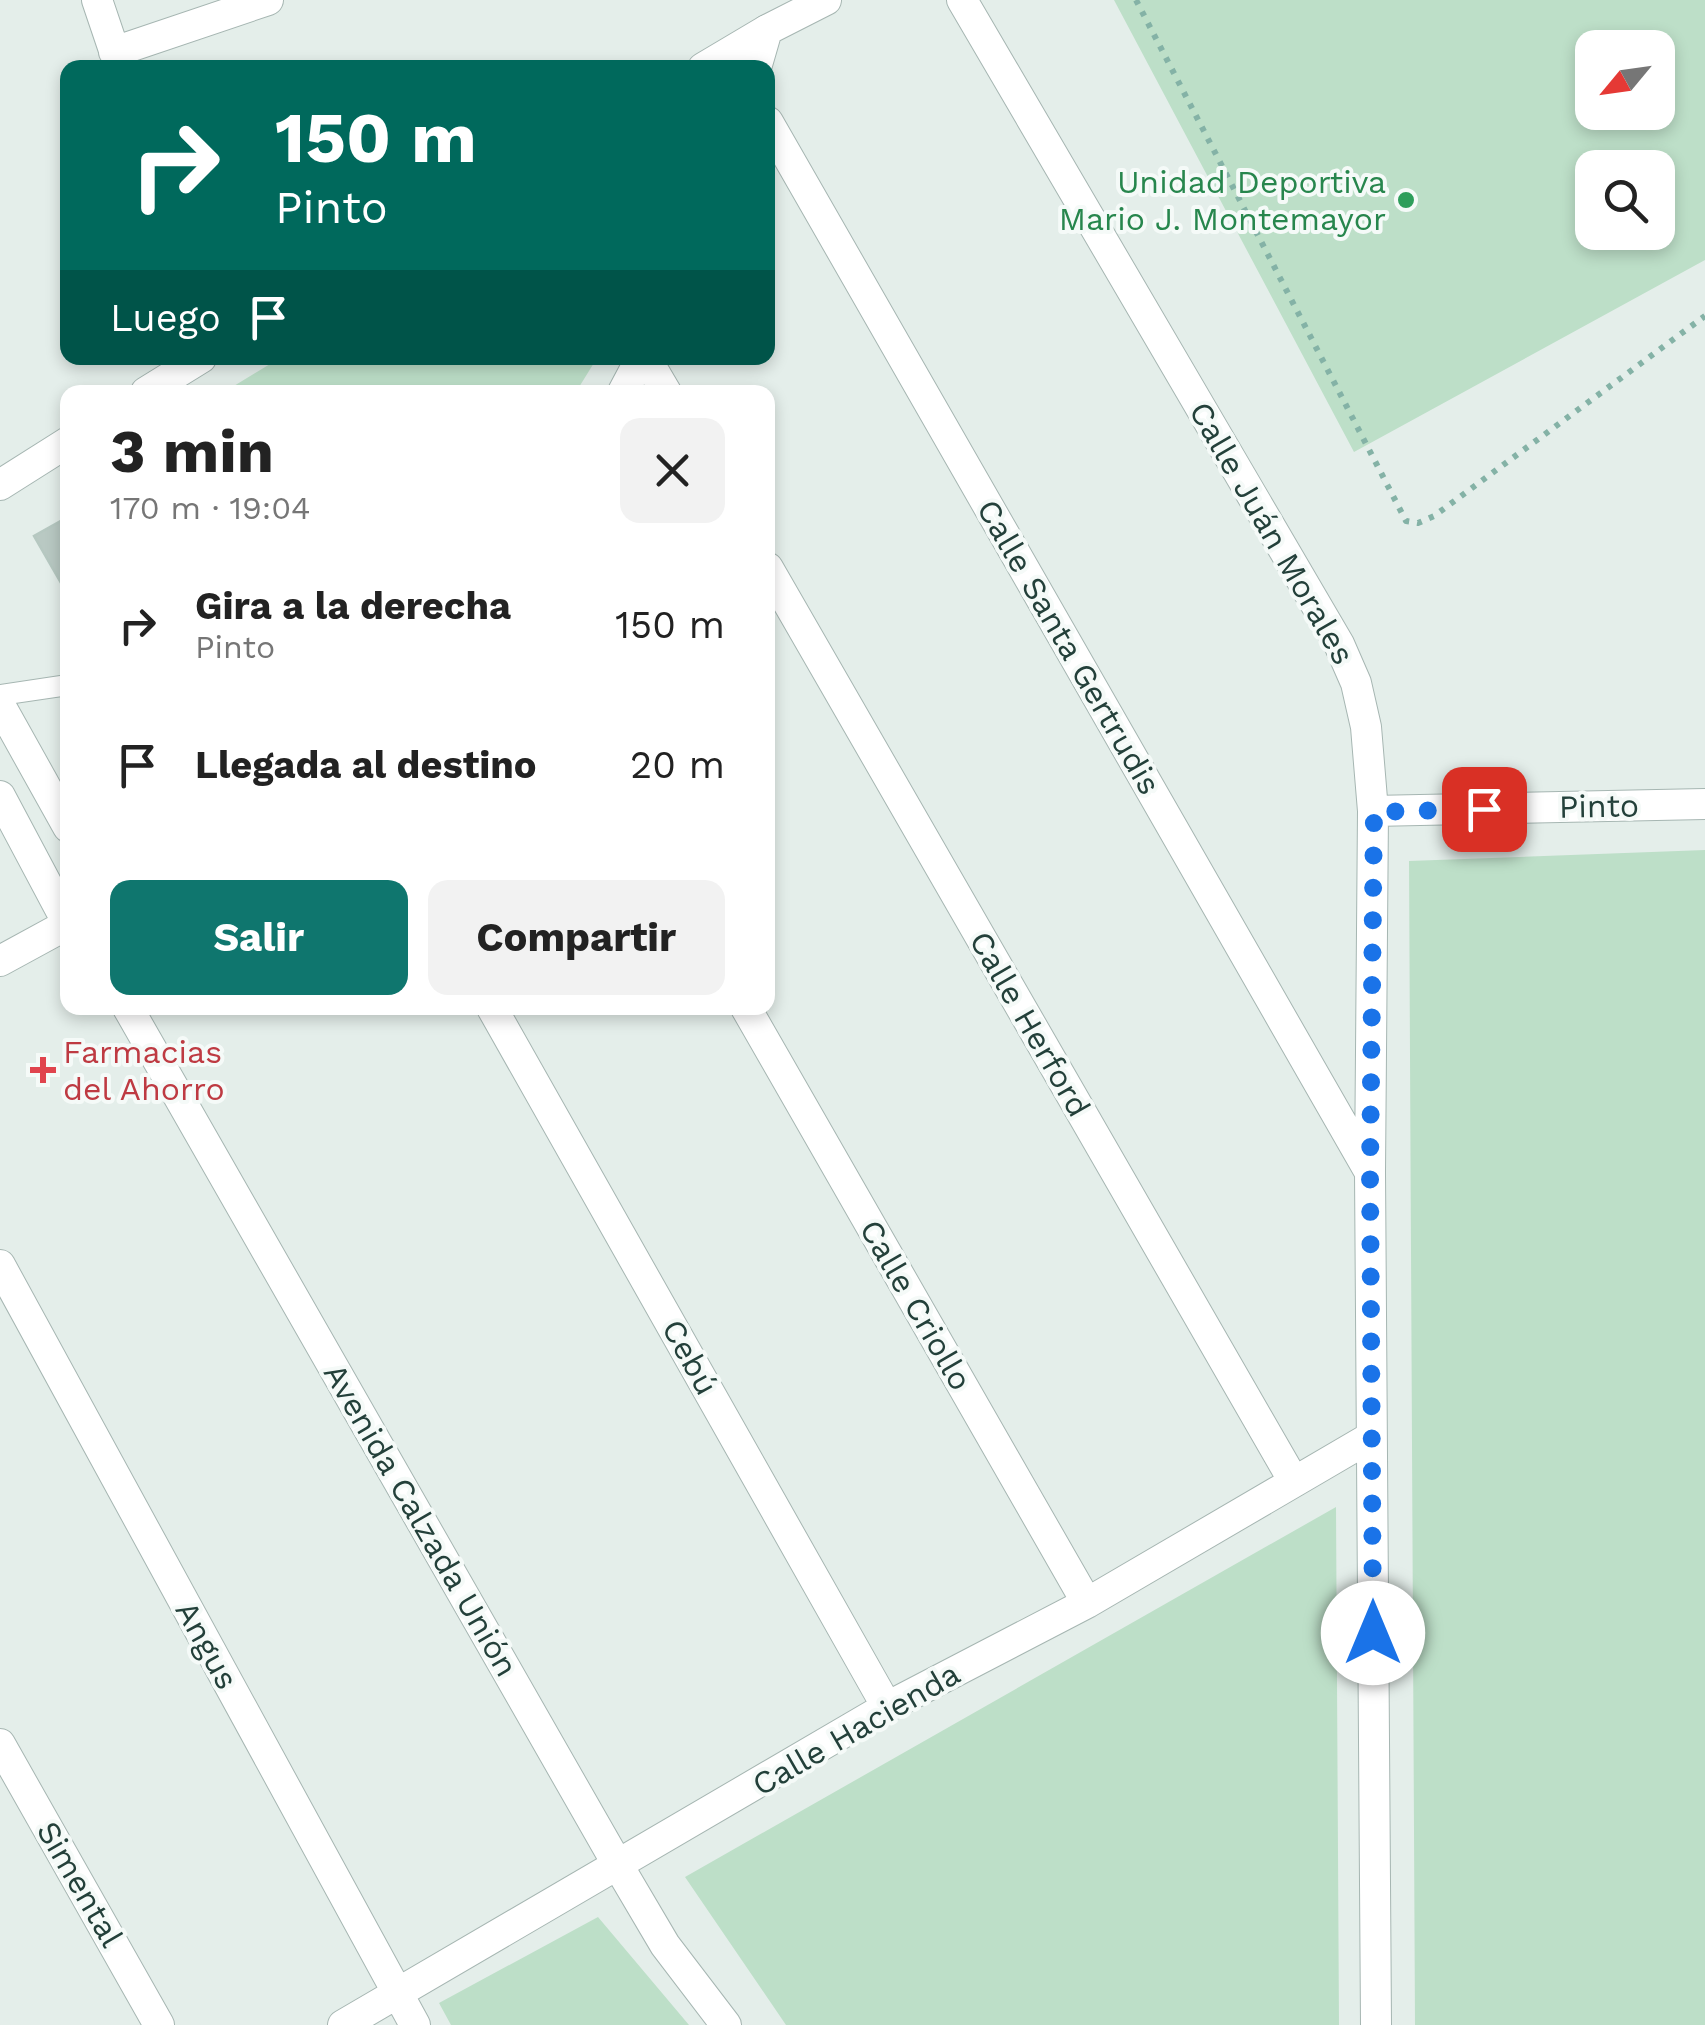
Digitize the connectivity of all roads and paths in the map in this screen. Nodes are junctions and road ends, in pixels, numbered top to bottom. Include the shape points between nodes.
1 (97, 0) edge
2 (268, 0) edge
3 (826, 0) edge
4 (962, 0) edge
5 (1136, 0) edge
6 (767, 30) junction
7 (117, 60) edge
8 (716, 60) edge
9 (758, 60) edge
10 (775, 134) edge
11 (1705, 316) edge
12 (190, 365) edge
13 (157, 385) edge
14 (60, 447) edge
15 (0, 485) edge
16 (775, 580) edge
17 (60, 686) edge
18 (0, 695) edge
19 (0, 705) edge
20 (0, 796) edge
21 (1705, 804) edge
22 (1374, 812) junction
23 (60, 813) edge
24 (60, 911) edge
25 (60, 928) edge
26 (0, 962) edge
27 (132, 1015) edge
28 (496, 1015) edge
29 (750, 1015) edge
30 (1370, 1172) junction
31 (0, 1264) edge
32 (1372, 1437) junction
33 (1293, 1480) junction
34 (1087, 1603) junction
35 (887, 1707) junction
36 (0, 1744) edge
37 (619, 1867) junction
38 (398, 1994) junction
39 (159, 2025) edge
40 (343, 2025) edge
41 (415, 2025) edge
42 (726, 2025) edge
43 (1376, 2025) edge

1 - 7 street
2 - 7 street
3 - 6 street
4 - 22 street, Calle Juán Morales via 1339,644 1366,727
5 - 11 path via 1406,520 1434,516
6 - 8 street
6 - 9 street
10 - 30 street, Calle Santa Gertrudis
12 - 13 street
14 - 15 street
16 - 33 street, Calle Herford
17 - 18 lane
19 - 23 street
20 - 24 street
21 - 22 street, Pinto
22 - 30 street, Calle Juán Morales
25 - 26 street
27 - 37 street, Avenida Calzada Unión
28 - 35 street, Cebú
29 - 34 street, Calle Criollo
30 - 32 street, Calle Juán Morales
31 - 38 street, Angus
32 - 33 street, Calle Hacienda
32 - 43 street, Calle Juán Morales
33 - 34 street, Calle Hacienda
34 - 35 street, Calle Hacienda
35 - 37 street, Calle Hacienda
36 - 39 street, Simental
37 - 38 street, Calle Hacienda
37 - 42 street, Avenida Calzada Unión via 665,1945
38 - 40 street, Calle Hacienda
38 - 41 street, Angus

